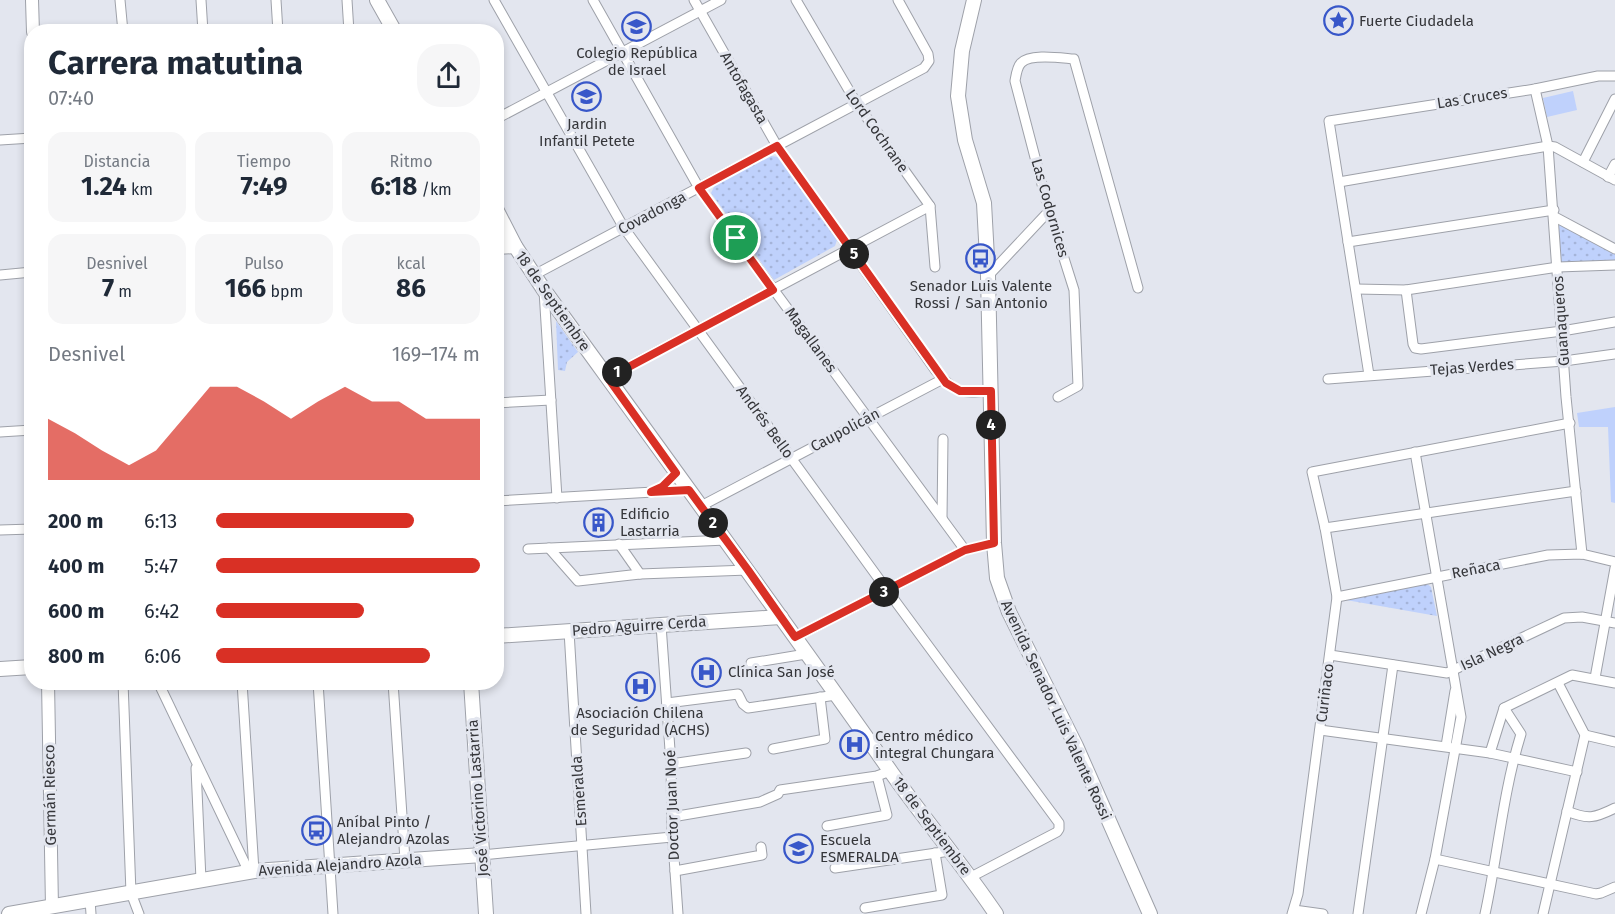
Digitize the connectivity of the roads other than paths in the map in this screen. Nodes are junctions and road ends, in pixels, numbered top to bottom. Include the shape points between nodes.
1 (32, 0) edge
2 (120, 0) edge
3 (201, 0) edge
4 (276, 0) edge
5 (347, 0) edge
6 (377, 0) edge
7 (494, 0) edge
8 (592, 0) edge
9 (694, 0) edge
10 (721, 0) edge
11 (796, 0) edge
12 (898, 0) edge
13 (974, 0) edge
14 (700, 11) junction
15 (33, 24) edge
16 (122, 24) edge
17 (202, 24) edge
18 (278, 24) edge
19 (348, 24) edge
20 (390, 24) edge
21 (622, 52) junction
22 (1615, 76) edge
23 (1535, 88) junction
24 (546, 93) junction
25 (1615, 99) edge
26 (857, 104) junction
27 (504, 115) edge
28 (24, 138) edge
29 (0, 140) edge
30 (777, 146) junction
31 (1548, 146) junction
32 (1583, 162) junction
33 (1615, 164) edge
34 (1612, 178) edge
35 (1339, 182) junction
36 (699, 188) junction
37 (930, 206) junction
38 (1049, 211) junction
39 (1555, 213) junction
40 (504, 225) edge
41 (624, 228) junction
42 (1348, 242) junction
43 (515, 246) junction
44 (504, 247) edge
45 (850, 249) junction
46 (1615, 249) edge
47 (1615, 265) edge
48 (935, 267) dead end
49 (1558, 267) junction
50 (24, 273) edge
51 (0, 275) edge
52 (534, 275) junction
53 (988, 276) junction
54 (1138, 288) dead end
55 (1356, 289) junction
56 (544, 290) junction
57 (773, 290) junction
58 (1406, 290) junction
59 (1615, 322) edge
60 (698, 330) junction
61 (1562, 331) junction
62 (1615, 354) edge
63 (1564, 361) junction
64 (1369, 375) junction
65 (608, 378) junction
66 (942, 379) junction
67 (1328, 379) dead end
68 (991, 391) junction
69 (1058, 397) dead end
70 (551, 400) junction
71 (504, 403) edge
72 (868, 418) junction
73 (1570, 423) junction
74 (24, 430) edge
75 (0, 432) edge
76 (943, 439) dead end
77 (1415, 452) junction
78 (791, 458) junction
79 (676, 473) junction
80 (689, 490) junction
81 (1576, 491) junction
82 (651, 492) junction
83 (557, 498) junction
84 (504, 501) edge
85 (700, 506) junction
86 (1425, 513) junction
87 (942, 518) junction
88 (1325, 528) junction
89 (24, 529) edge
90 (0, 530) edge
91 (726, 540) junction
92 (620, 543) junction
93 (994, 543) junction
94 (549, 548) junction
95 (528, 549) dead end
96 (965, 550) junction
97 (1582, 554) junction
98 (1615, 562) edge
99 (1615, 568) edge
100 (748, 570) junction
101 (640, 574) junction
102 (1436, 577) junction
103 (887, 590) junction
104 (767, 596) junction
105 (1337, 597) junction
106 (781, 617) junction
107 (741, 619) junction
108 (1610, 622) edge
109 (662, 625) junction
110 (569, 631) junction
111 (504, 635) edge
112 (795, 637) junction
113 (806, 654) junction
114 (1330, 655) junction
115 (750, 663) dead end
116 (1393, 665) junction
117 (24, 668) edge
118 (0, 669) edge
119 (1454, 670) junction
120 (1596, 678) junction
121 (1558, 683) junction
122 (1615, 683) edge
123 (48, 690) edge
124 (123, 690) edge
125 (162, 690) edge
126 (242, 690) edge
127 (319, 690) edge
128 (394, 690) edge
129 (472, 690) edge
130 (836, 695) junction
131 (820, 697) junction
132 (667, 704) junction
133 (1504, 708) junction
134 (1320, 730) junction
135 (1585, 735) junction
136 (1383, 737) junction
137 (1615, 742) edge
138 (1451, 747) junction
139 (773, 749) dead end
140 (746, 753) dead end
141 (1490, 753) junction
142 (1514, 758) junction
143 (196, 762) junction
144 (671, 764) junction
145 (1576, 772) junction
146 (884, 774) junction
147 (1615, 808) edge
148 (1567, 811) junction
149 (672, 817) junction
150 (827, 826) dead end
151 (672, 837) junction
152 (582, 846) junction
153 (761, 846) dead end
154 (950, 851) junction
155 (936, 854) junction
156 (482, 855) junction
157 (1435, 859) junction
158 (405, 860) junction
159 (330, 866) junction
160 (835, 868) dead end
161 (675, 871) junction
162 (1494, 871) junction
163 (251, 872) junction
164 (971, 877) junction
165 (201, 880) junction
166 (1550, 883) junction
167 (1615, 886) edge
168 (131, 893) junction
169 (52, 907) junction
170 (90, 907) edge
171 (865, 908) dead end
172 (36, 912) edge
173 (1293, 912) edge
174 (9, 914) edge
175 (139, 914) edge
176 (333, 914) edge
177 (486, 914) edge
178 (586, 914) edge
179 (678, 914) edge
180 (996, 914) edge
181 (1150, 914) edge
182 (1323, 914) edge
183 (1358, 914) edge
184 (1421, 914) edge
185 (1485, 914) edge
186 (1543, 914) edge

1 - 15 street
2 - 16 street
3 - 17 street
4 - 18 street
5 - 19 street
6 - 20 main road
7 - 24 street, Andrés Bello
8 - 21 street, Magallanes
9 - 14 street, Antofagasta
10 - 14 street
11 - 26 street, Lord Cochrane
12 - 26 street, Covadonga via 927,51 928,64
13 - 53 main road, Avenida Senador Luis Valente Rossi via 962,51 958,96 961,125 984,203
14 - 21 street
14 - 30 street, Antofagasta
21 - 24 street
21 - 36 street, Magallanes
22 - 23 street, Las Cruces
23 - 31 street, Guanaqueros
23 - 35 street, Las Cruces via 1329,121
24 - 27 street
24 - 41 street, Andrés Bello
25 - 32 street
26 - 30 street, Covadonga
26 - 37 street, Lord Cochrane
28 - 29 street
30 - 36 street, Covadonga
30 - 45 street, Antofagasta
31 - 32 street
31 - 35 street
31 - 39 street, Guanaqueros
32 - 34 street
33 - 34 street
35 - 42 street
36 - 41 street, Covadonga
36 - 57 street, Magallanes
37 - 45 street
37 - 48 street
38 - 53 street
38 - 54 street, Las Codornices via 1015,81 1026,60 1074,58
38 - 69 street, Las Codornices via 1074,290 1078,386
39 - 42 street
39 - 46 street
39 - 49 street, Guanaqueros
40 - 43 main road, 18 de Septiembre
41 - 52 street, Covadonga
41 - 60 street, Andrés Bello
42 - 55 street
43 - 44 main road
43 - 52 main road, 18 de Septiembre
45 - 57 street
45 - 66 street, Antofagasta
47 - 49 street
49 - 58 street
49 - 61 street, Guanaqueros
50 - 51 street
52 - 56 main road, 18 de Septiembre
53 - 68 main road, Avenida Senador Luis Valente Rossi
55 - 58 street
55 - 64 street
56 - 65 main road, 18 de Septiembre
56 - 70 street
57 - 60 street
57 - 72 street, Magallanes
58 - 61 street via 1415,348
59 - 61 street
60 - 65 street
60 - 78 street, Andrés Bello
61 - 63 street, Guanaqueros
62 - 63 street, Tejas Verdes
63 - 64 street, Tejas Verdes
63 - 73 street, Guanaqueros
64 - 67 street, Tejas Verdes
65 - 79 main road, 18 de Septiembre
66 - 68 street via 960,391
66 - 72 street, Caupolicán
68 - 93 main road, Avenida Senador Luis Valente Rossi
70 - 71 street
70 - 83 street
72 - 78 street, Caupolicán
72 - 87 street, Magallanes
73 - 77 street
73 - 81 street, Guanaqueros
74 - 75 street
76 - 87 street
77 - 86 street
77 - 88 street, Curiñaco via 1312,472
78 - 85 street, Caupolicán
78 - 103 street, Andrés Bello
79 - 80 main road, 18 de Septiembre
79 - 82 street
80 - 82 street
80 - 85 main road, 18 de Septiembre
81 - 86 street
81 - 97 street, Guanaqueros
82 - 83 street
83 - 84 street
85 - 91 main road, 18 de Septiembre
86 - 88 street
86 - 102 street
87 - 96 street, Magallanes
88 - 105 street, Curiñaco
89 - 90 street
91 - 92 street
91 - 100 main road, 18 de Septiembre
92 - 94 street
92 - 101 street
93 - 96 street
93 - 181 main road, Avenida Senador Luis Valente Rossi via 997,579 1009,612 1077,746
94 - 95 street
94 - 101 street via 578,581
96 - 103 street
97 - 98 street, Reñaca
97 - 102 street, Reñaca via 1548,555
99 - 108 street
100 - 101 street
100 - 104 main road, 18 de Septiembre
102 - 105 street, Reñaca
102 - 119 street
103 - 112 street
103 - 164 street, Andrés Bello via 1058,821 1057,832
104 - 106 main road, 18 de Septiembre
104 - 107 main road via 754,612
105 - 114 street, Curiñaco
106 - 107 main road, Pedro Aguirre Cerda
106 - 112 main road, 18 de Septiembre
107 - 109 main road, Pedro Aguirre Cerda
108 - 119 street, Isla Negra via 1564,618
108 - 120 street
109 - 110 main road, Pedro Aguirre Cerda
109 - 132 street, Doctor Juan Noé
110 - 111 main road, Pedro Aguirre Cerda
110 - 152 street, Esmeralda
112 - 113 main road, 18 de Septiembre
113 - 115 street
113 - 130 main road, 18 de Septiembre
114 - 116 street, Isla Negra
114 - 134 street, Curiñaco
116 - 119 street, Isla Negra via 1440,673
116 - 136 street
117 - 118 main road
119 - 138 street
120 - 121 street via 1572,675
120 - 122 street
121 - 133 street
121 - 135 street
123 - 169 street, Germán Riesco
124 - 168 street
125 - 143 street
126 - 163 street
127 - 159 street
128 - 158 street
129 - 156 main road, José Victorino Lastarria
130 - 131 street
130 - 146 main road, 18 de Septiembre
131 - 132 street via 748,708 738,694
131 - 139 street via 825,739
132 - 144 street, Doctor Juan Noé
133 - 141 street
133 - 142 street via 1521,734
134 - 136 street
134 - 173 street, Curiñaco
135 - 137 street
135 - 145 street
136 - 138 street
136 - 183 street
138 - 141 street
138 - 157 street
140 - 144 street
141 - 142 street
142 - 145 street
142 - 162 street
143 - 163 street
143 - 165 street
144 - 149 street, Doctor Juan Noé
145 - 148 street
146 - 149 street via 780,790 760,802
146 - 150 street via 887,815
146 - 154 main road, 18 de Septiembre
147 - 148 street via 1598,816 1583,817
148 - 166 street
149 - 151 street, Doctor Juan Noé
151 - 152 street, Avenida Alejandro Azola
151 - 161 street, Doctor Juan Noé
152 - 156 street, Avenida Alejandro Azola
152 - 178 street, Esmeralda
153 - 161 street via 762,855
154 - 155 street
154 - 164 main road, 18 de Septiembre
155 - 160 street
155 - 171 street via 942,895
156 - 158 main road, Avenida Alejandro Azola
156 - 177 main road, José Victorino Lastarria
157 - 162 street
157 - 184 street
158 - 159 main road, Avenida Alejandro Azola
159 - 163 main road, Avenida Alejandro Azola
159 - 176 street
161 - 179 street, Doctor Juan Noé
162 - 166 street
162 - 185 street
163 - 165 main road, Avenida Alejandro Azola
164 - 180 main road, 18 de Septiembre
165 - 168 main road, Avenida Alejandro Azola
166 - 167 street via 1596,894
166 - 186 street
168 - 170 main road, Avenida Alejandro Azola
168 - 175 street
169 - 170 main road, Avenida Alejandro Azola
169 - 172 main road, Avenida Alejandro Azola
172 - 174 main road, Avenida Alejandro Azola
173 - 182 street

